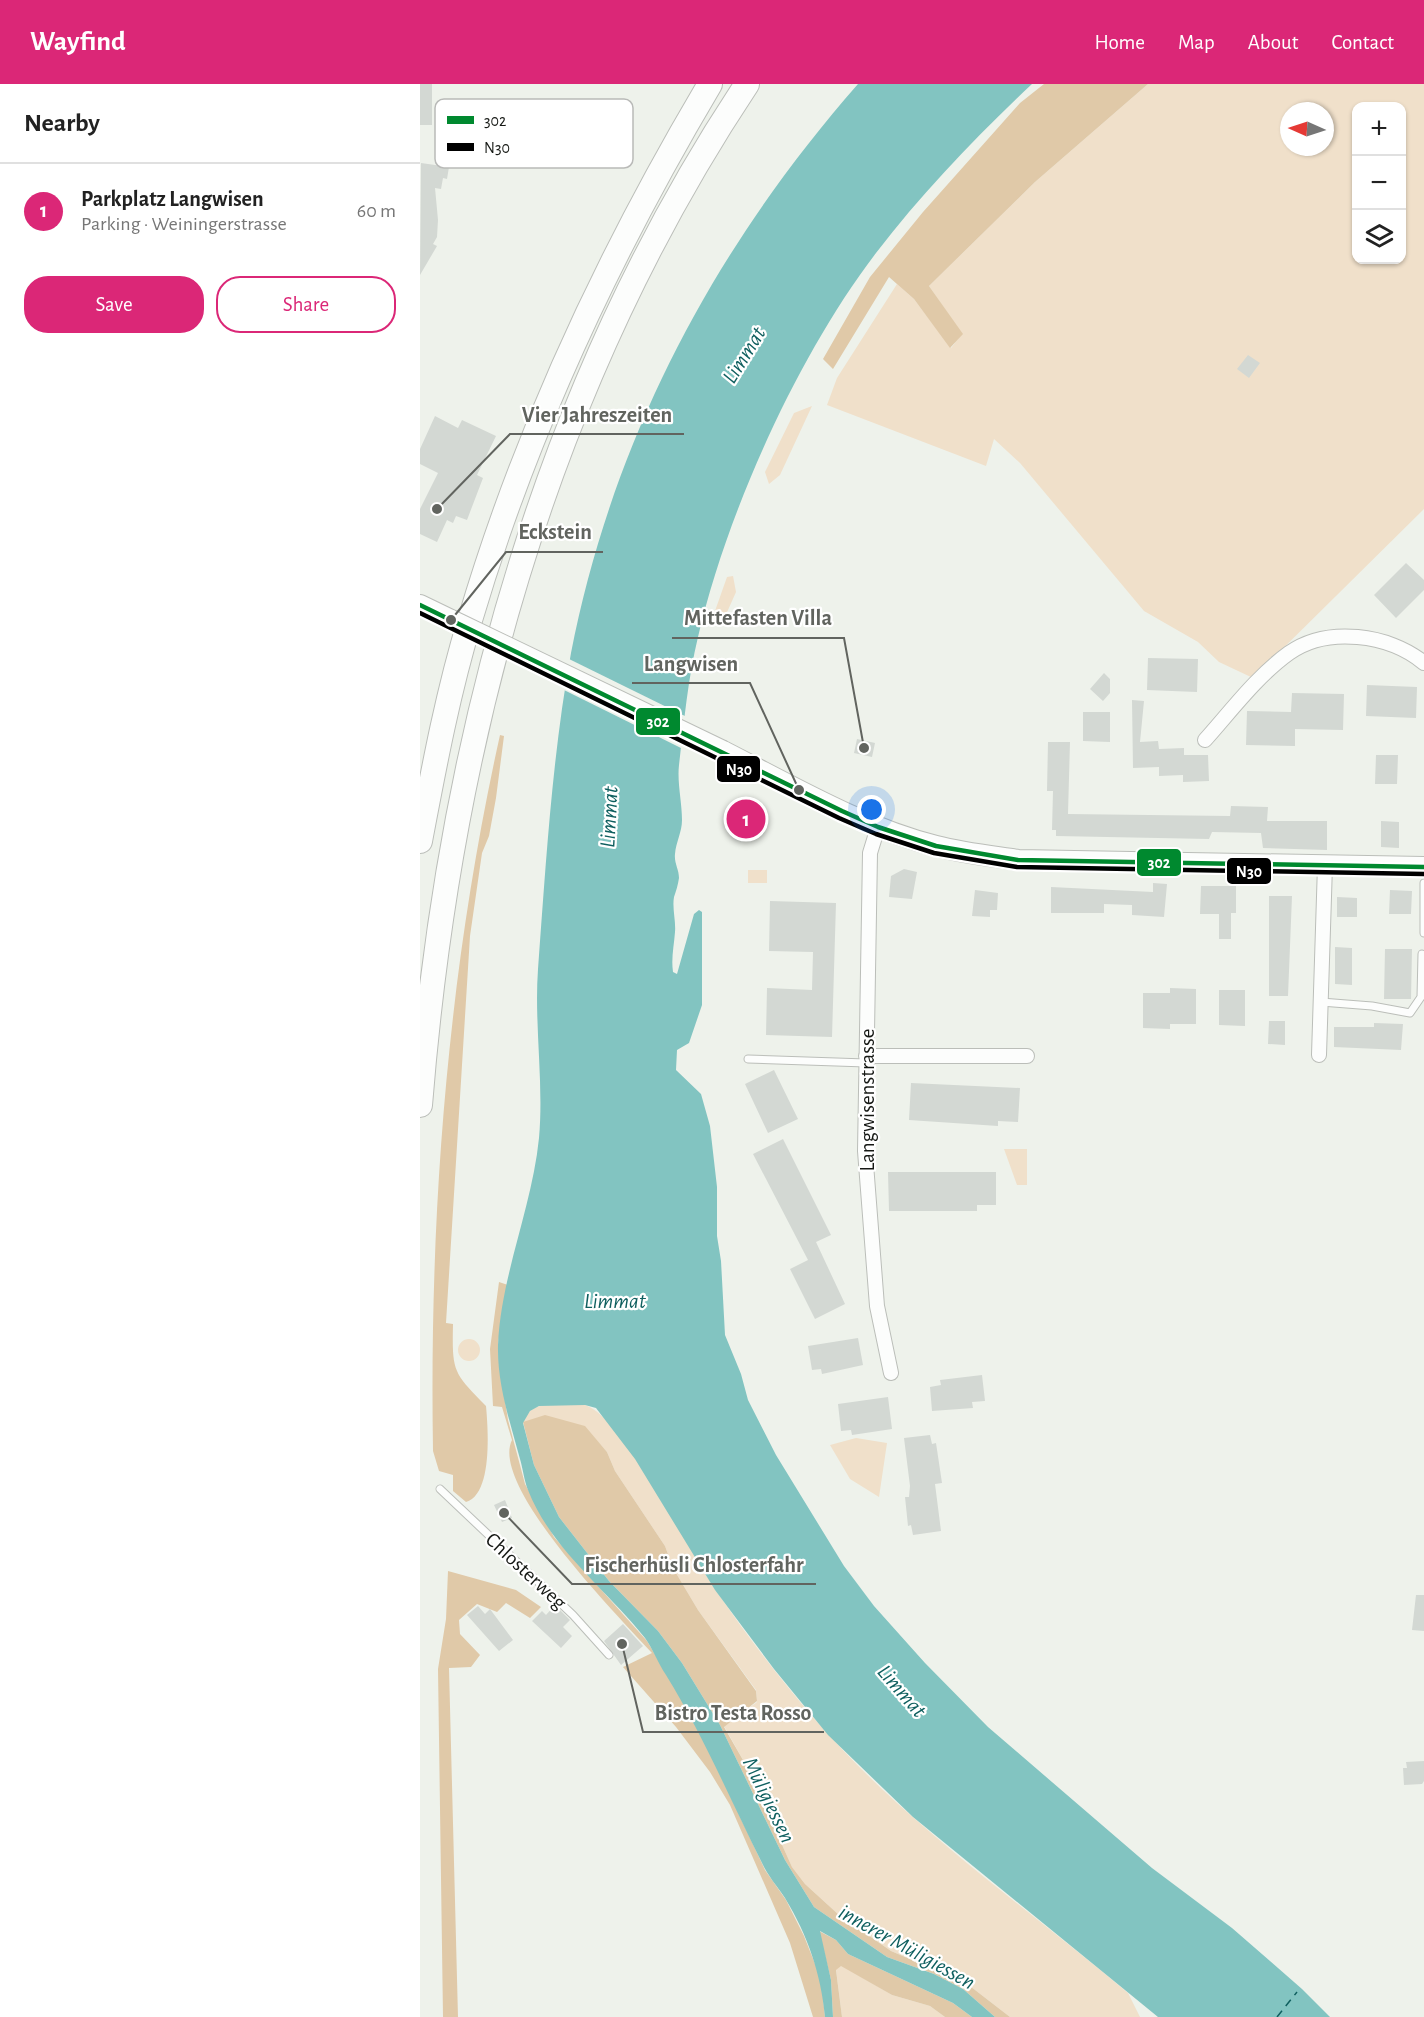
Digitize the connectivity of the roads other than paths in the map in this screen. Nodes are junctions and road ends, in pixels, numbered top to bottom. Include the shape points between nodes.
1 (710, 84) edge
2 (747, 84) edge
3 (429, 609) edge
4 (1424, 663) edge
5 (1206, 740) dead end
6 (878, 827) junction
7 (420, 841) edge
8 (1325, 865) junction
9 (1424, 867) edge
10 (1424, 883) edge
11 (1424, 933) edge
12 (1422, 954) dead end
13 (1321, 1002) junction
14 (1319, 1055) dead end
15 (1027, 1056) dead end
16 (748, 1059) dead end
17 (866, 1059) junction
18 (420, 1105) edge
19 (891, 1373) dead end
20 (440, 1489) dead end
21 (609, 1655) dead end

1 - 7 highway via 598,287 514,483 459,658
2 - 18 highway via 668,217 633,287 566,436 524,551 493,656 458,806 432,975
3 - 6 main road, bridge
4 - 5 street via 1413,654 1374,640 1348,636 1318,641 1290,652
6 - 8 main road via 936,846 1018,860
6 - 17 street, Langwisenstrasse via 870,853
8 - 9 main road
8 - 13 street
10 - 11 lane
12 - 13 lane via 1421,997 1410,1013
13 - 14 street
15 - 17 street
16 - 17 lane
17 - 19 street, Langwisenstrasse via 869,1230 877,1305
20 - 21 lane, Chlosterweg via 573,1615

